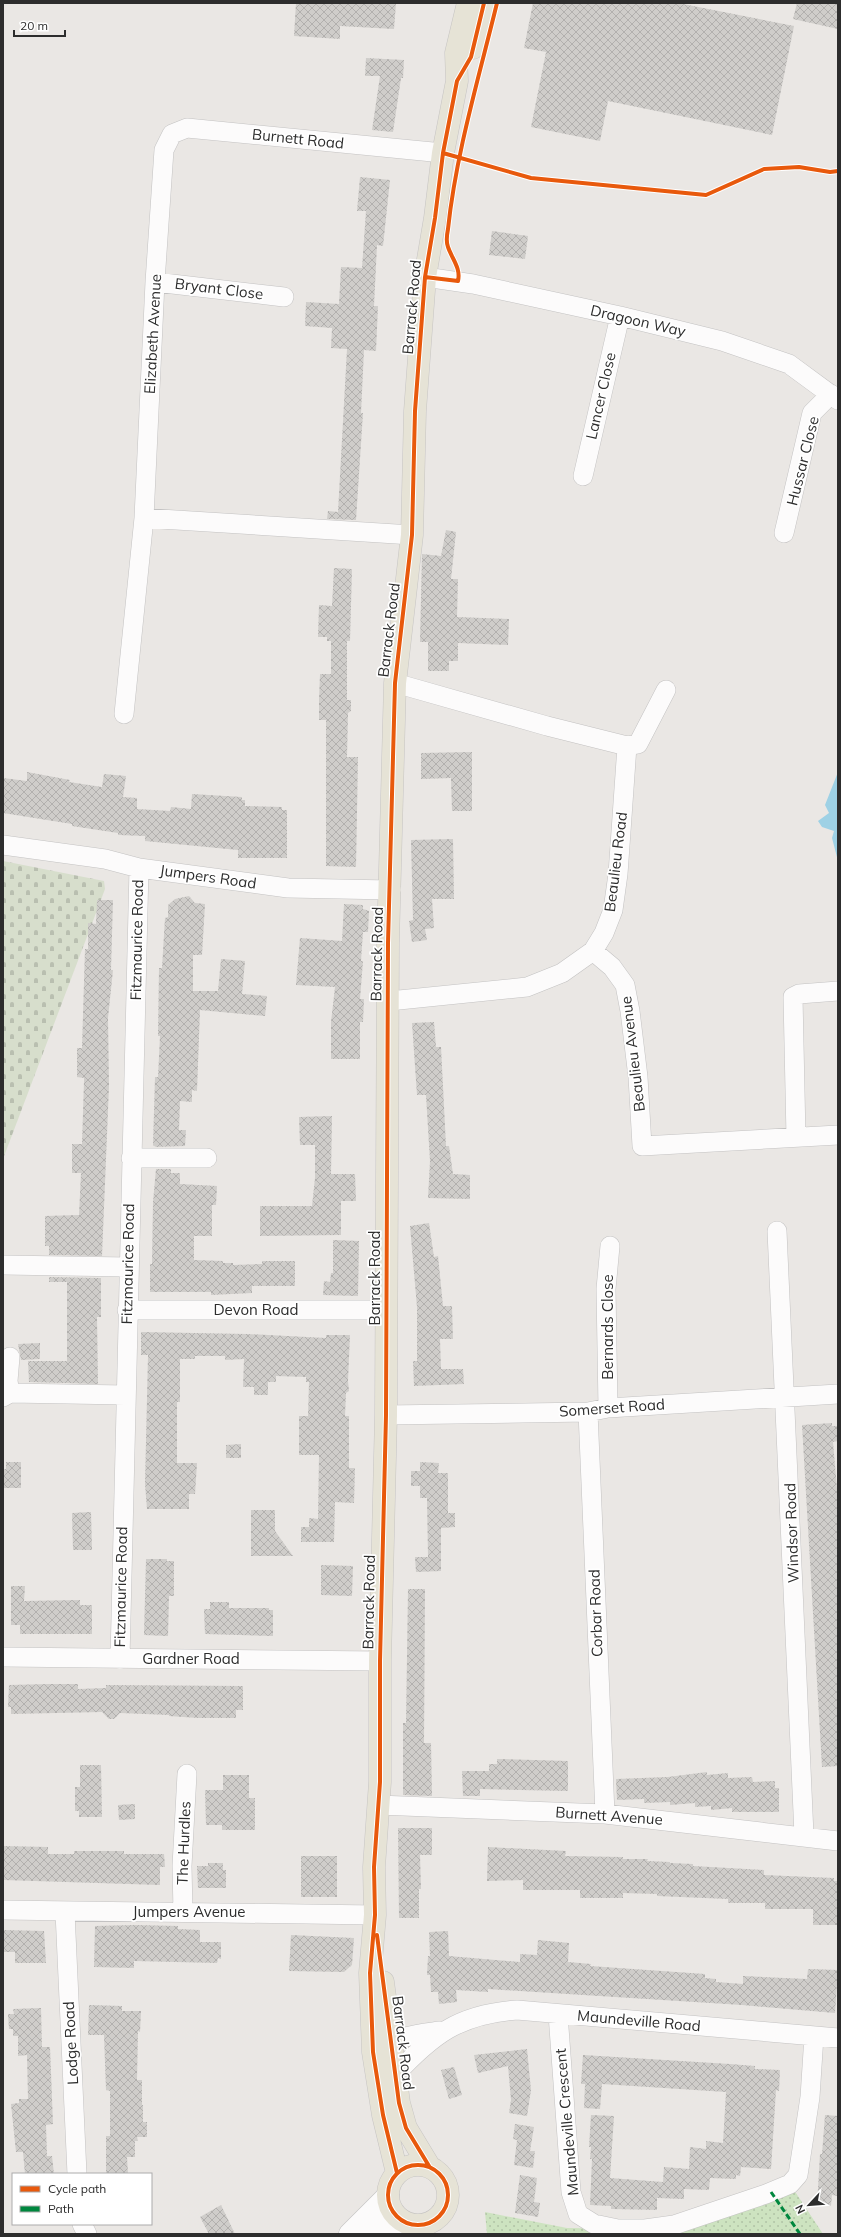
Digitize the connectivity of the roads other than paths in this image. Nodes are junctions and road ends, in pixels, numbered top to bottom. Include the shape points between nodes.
1 (468, 3) edge
2 (484, 3) edge
3 (457, 81) junction
4 (164, 150) joint
5 (443, 153) junction
6 (424, 277) junction
7 (155, 282) junction
8 (284, 297) dead end
9 (620, 316) junction
10 (834, 397) edge
11 (583, 476) dead end
12 (144, 518) junction
13 (784, 533) dead end
14 (412, 535) junction
15 (395, 683) junction
16 (666, 690) dead end
17 (124, 714) dead end
18 (627, 746) junction
19 (3, 845) edge
20 (139, 868) junction
21 (390, 890) junction
22 (593, 951) junction
23 (838, 991) edge
24 (389, 1001) junction
25 (838, 1134) edge
26 (796, 1137) junction
27 (131, 1158) junction
28 (207, 1158) dead end
29 (778, 1231) dead end
30 (610, 1246) dead end
31 (3, 1265) edge
32 (128, 1267) junction
33 (126, 1310) junction
34 (386, 1310) junction
35 (10, 1357) dead end
36 (838, 1394) edge
37 (6, 1395) edge
38 (126, 1395) junction
39 (786, 1398) junction
40 (608, 1408) junction
41 (588, 1412) junction
42 (386, 1415) junction
43 (3, 1657) edge
44 (120, 1659) junction
45 (380, 1661) junction
46 (187, 1774) dead end
47 (378, 1806) junction
48 (604, 1814) junction
49 (804, 1835) junction
50 (838, 1840) edge
51 (3, 1910) edge
52 (65, 1912) junction
53 (183, 1912) junction
54 (375, 1915) junction
55 (558, 2014) junction
56 (444, 2031) junction
57 (814, 2036) junction
58 (838, 2038) edge
59 (390, 2042) junction
60 (374, 2058) junction
61 (394, 2076) junction
62 (429, 2166) junction
63 (77, 2173) edge
64 (397, 2173) junction
65 (388, 2196) junction
66 (402, 2221) junction
67 (82, 2225) edge
68 (438, 2228) edge
69 (379, 2232) edge
70 (87, 2234) edge
71 (350, 2234) edge

1 - 3 main road, Barrack Road via 456,53
2 - 3 main road, Barrack Road via 471,57
3 - 5 main road, Barrack Road
4 - 5 street, Burnett Road via 172,134 187,128
4 - 7 street, Elizabeth Avenue
5 - 6 main road, Barrack Road
6 - 9 street, Dragoon Way via 458,281
6 - 14 main road, Barrack Road via 415,411
7 - 8 street, Bryant Close
7 - 12 street, Elizabeth Avenue
9 - 10 street, Dragoon Way via 722,341 789,364
9 - 11 street, Lancer Close
10 - 13 street, Hussar Close via 812,413
12 - 14 street
12 - 17 street, Elizabeth Avenue
14 - 15 main road, Barrack Road
15 - 18 street
15 - 21 main road, Barrack Road
16 - 18 street via 638,744
18 - 22 street, Beaulieu Road via 619,866 613,910
19 - 20 street, Jumpers Road via 105,859
20 - 21 street, Jumpers Road via 288,888
20 - 27 street, Fitzmaurice Road
21 - 24 main road, Barrack Road
22 - 24 street, Beaulieu Road via 562,974 527,987
22 - 26 street, Beaulieu Avenue via 612,967 625,985 638,1077 642,1146
23 - 26 street via 799,994 793,997
24 - 34 main road, Barrack Road
25 - 26 street
27 - 28 street
27 - 32 street, Fitzmaurice Road
29 - 39 street, Windsor Road
30 - 40 street, Bernards Close via 606,1289
31 - 32 street
32 - 33 street, Fitzmaurice Road
33 - 34 street, Devon Road
33 - 38 street, Fitzmaurice Road
34 - 42 main road, Barrack Road
35 - 37 street
36 - 39 street, Somerset Road
37 - 38 street
38 - 44 street, Fitzmaurice Road
39 - 40 street, Somerset Road
39 - 49 street, Windsor Road
40 - 41 street, Somerset Road
41 - 42 street, Somerset Road
41 - 48 street, Corbar Road
42 - 45 main road, Barrack Road
43 - 44 street, Gardner Road
44 - 45 street, Gardner Road
45 - 47 main road, Barrack Road
46 - 53 street, The Hurdles via 182,1866
47 - 48 street, Burnett Avenue
47 - 54 main road, Barrack Road via 374,1868
48 - 49 street, Burnett Avenue
49 - 50 street, Burnett Avenue
51 - 52 street, Jumpers Avenue
52 - 53 street, Jumpers Avenue
52 - 63 street, Lodge Road
53 - 54 street, Jumpers Avenue
54 - 59 main road, Barrack Road
54 - 60 main road, Barrack Road via 370,1973
55 - 56 street, Maundeville Road via 517,2010 494,2012 477,2016
55 - 57 street, Maundeville Road
55 - 57 street, Maundeville Crescent via 570,2192 578,2214 594,2224 618,2229 674,2225 790,2184 798,2175 810,2097
56 - 59 street, Maundeville Road via 414,2035
56 - 61 street, Maundeville Road via 427,2042
57 - 58 street, Maundeville Road
59 - 60 street, Maundeville Road
59 - 61 main road, Barrack Road
60 - 64 main road, Barrack Road via 383,2115
61 - 62 main road, Barrack Road via 406,2128
62 - 64 main road via 412,2165
62 - 68 main road via 439,2172 446,2181 449,2193 448,2204
64 - 65 main road
65 - 66 main road via 392,2210
65 - 71 street
66 - 68 main road via 412,2225
66 - 69 street
67 - 70 street
69 - 71 street

